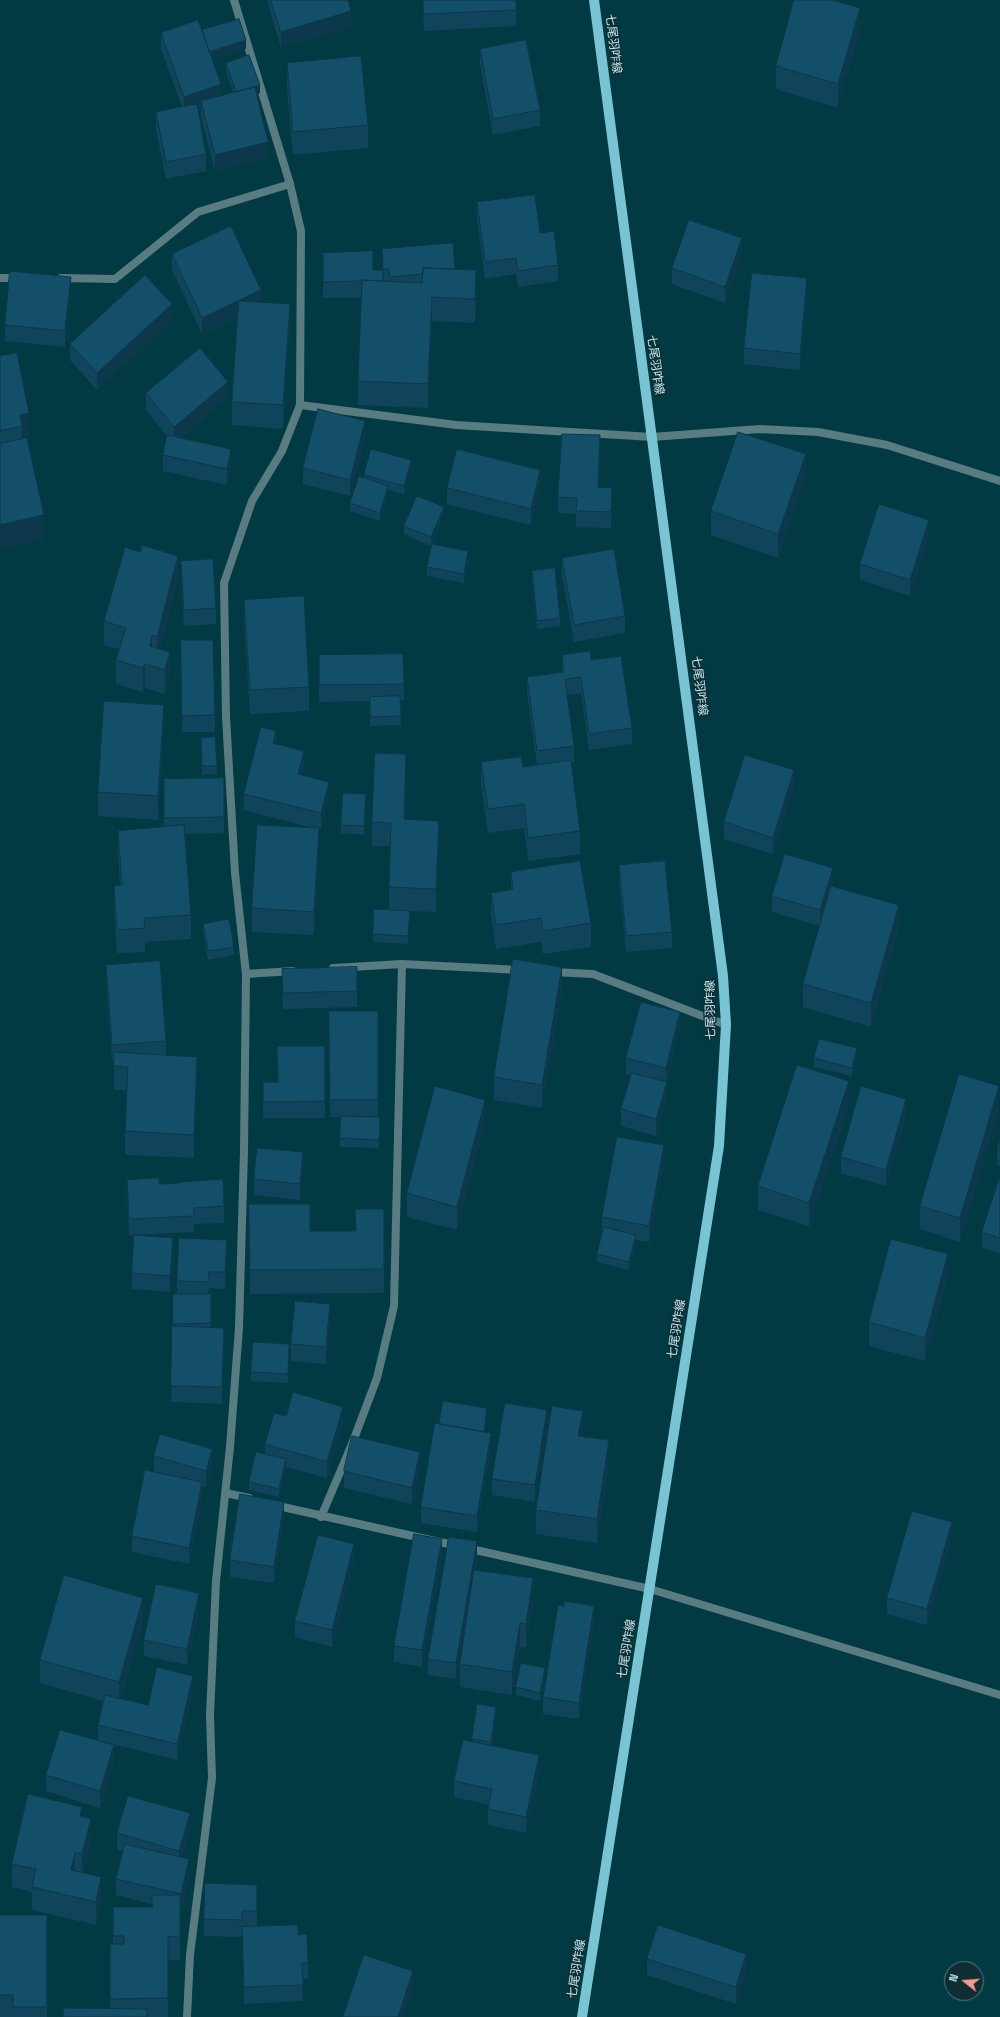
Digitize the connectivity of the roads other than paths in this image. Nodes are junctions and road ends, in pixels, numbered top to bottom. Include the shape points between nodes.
1 (234, 0) edge
2 (594, 0) edge
3 (290, 184) junction
4 (0, 278) edge
5 (31, 278) edge
6 (54, 278) edge
7 (300, 405) junction
8 (652, 437) junction
9 (1000, 481) edge
10 (402, 964) junction
11 (324, 969) edge
12 (301, 970) edge
13 (529, 970) edge
14 (545, 971) edge
15 (246, 974) junction
16 (726, 1025) junction
17 (226, 1493) junction
18 (321, 1517) junction
19 (650, 1589) junction
20 (1000, 1694) edge
21 (187, 2017) edge
22 (582, 2017) edge

1 - 3 street
2 - 8 main road, 七尾羽咋線
3 - 6 street via 198,212 115,279
3 - 7 street via 301,231
4 - 5 street
7 - 8 street via 456,425
7 - 15 street via 282,451 252,501 224,584 226,717 234,865
8 - 9 street via 760,430 818,432 887,445
8 - 16 main road, 七尾羽咋線 via 723,976
10 - 11 street
10 - 13 street
10 - 18 street via 394,1306 377,1378
12 - 15 street
14 - 16 street via 593,974
15 - 17 street via 239,1328
16 - 19 main road, 七尾羽咋線 via 719,1146
17 - 18 street
17 - 21 street via 216,1582 210,1715 212,1778 190,1955
18 - 19 street
19 - 20 street
19 - 22 main road, 七尾羽咋線

